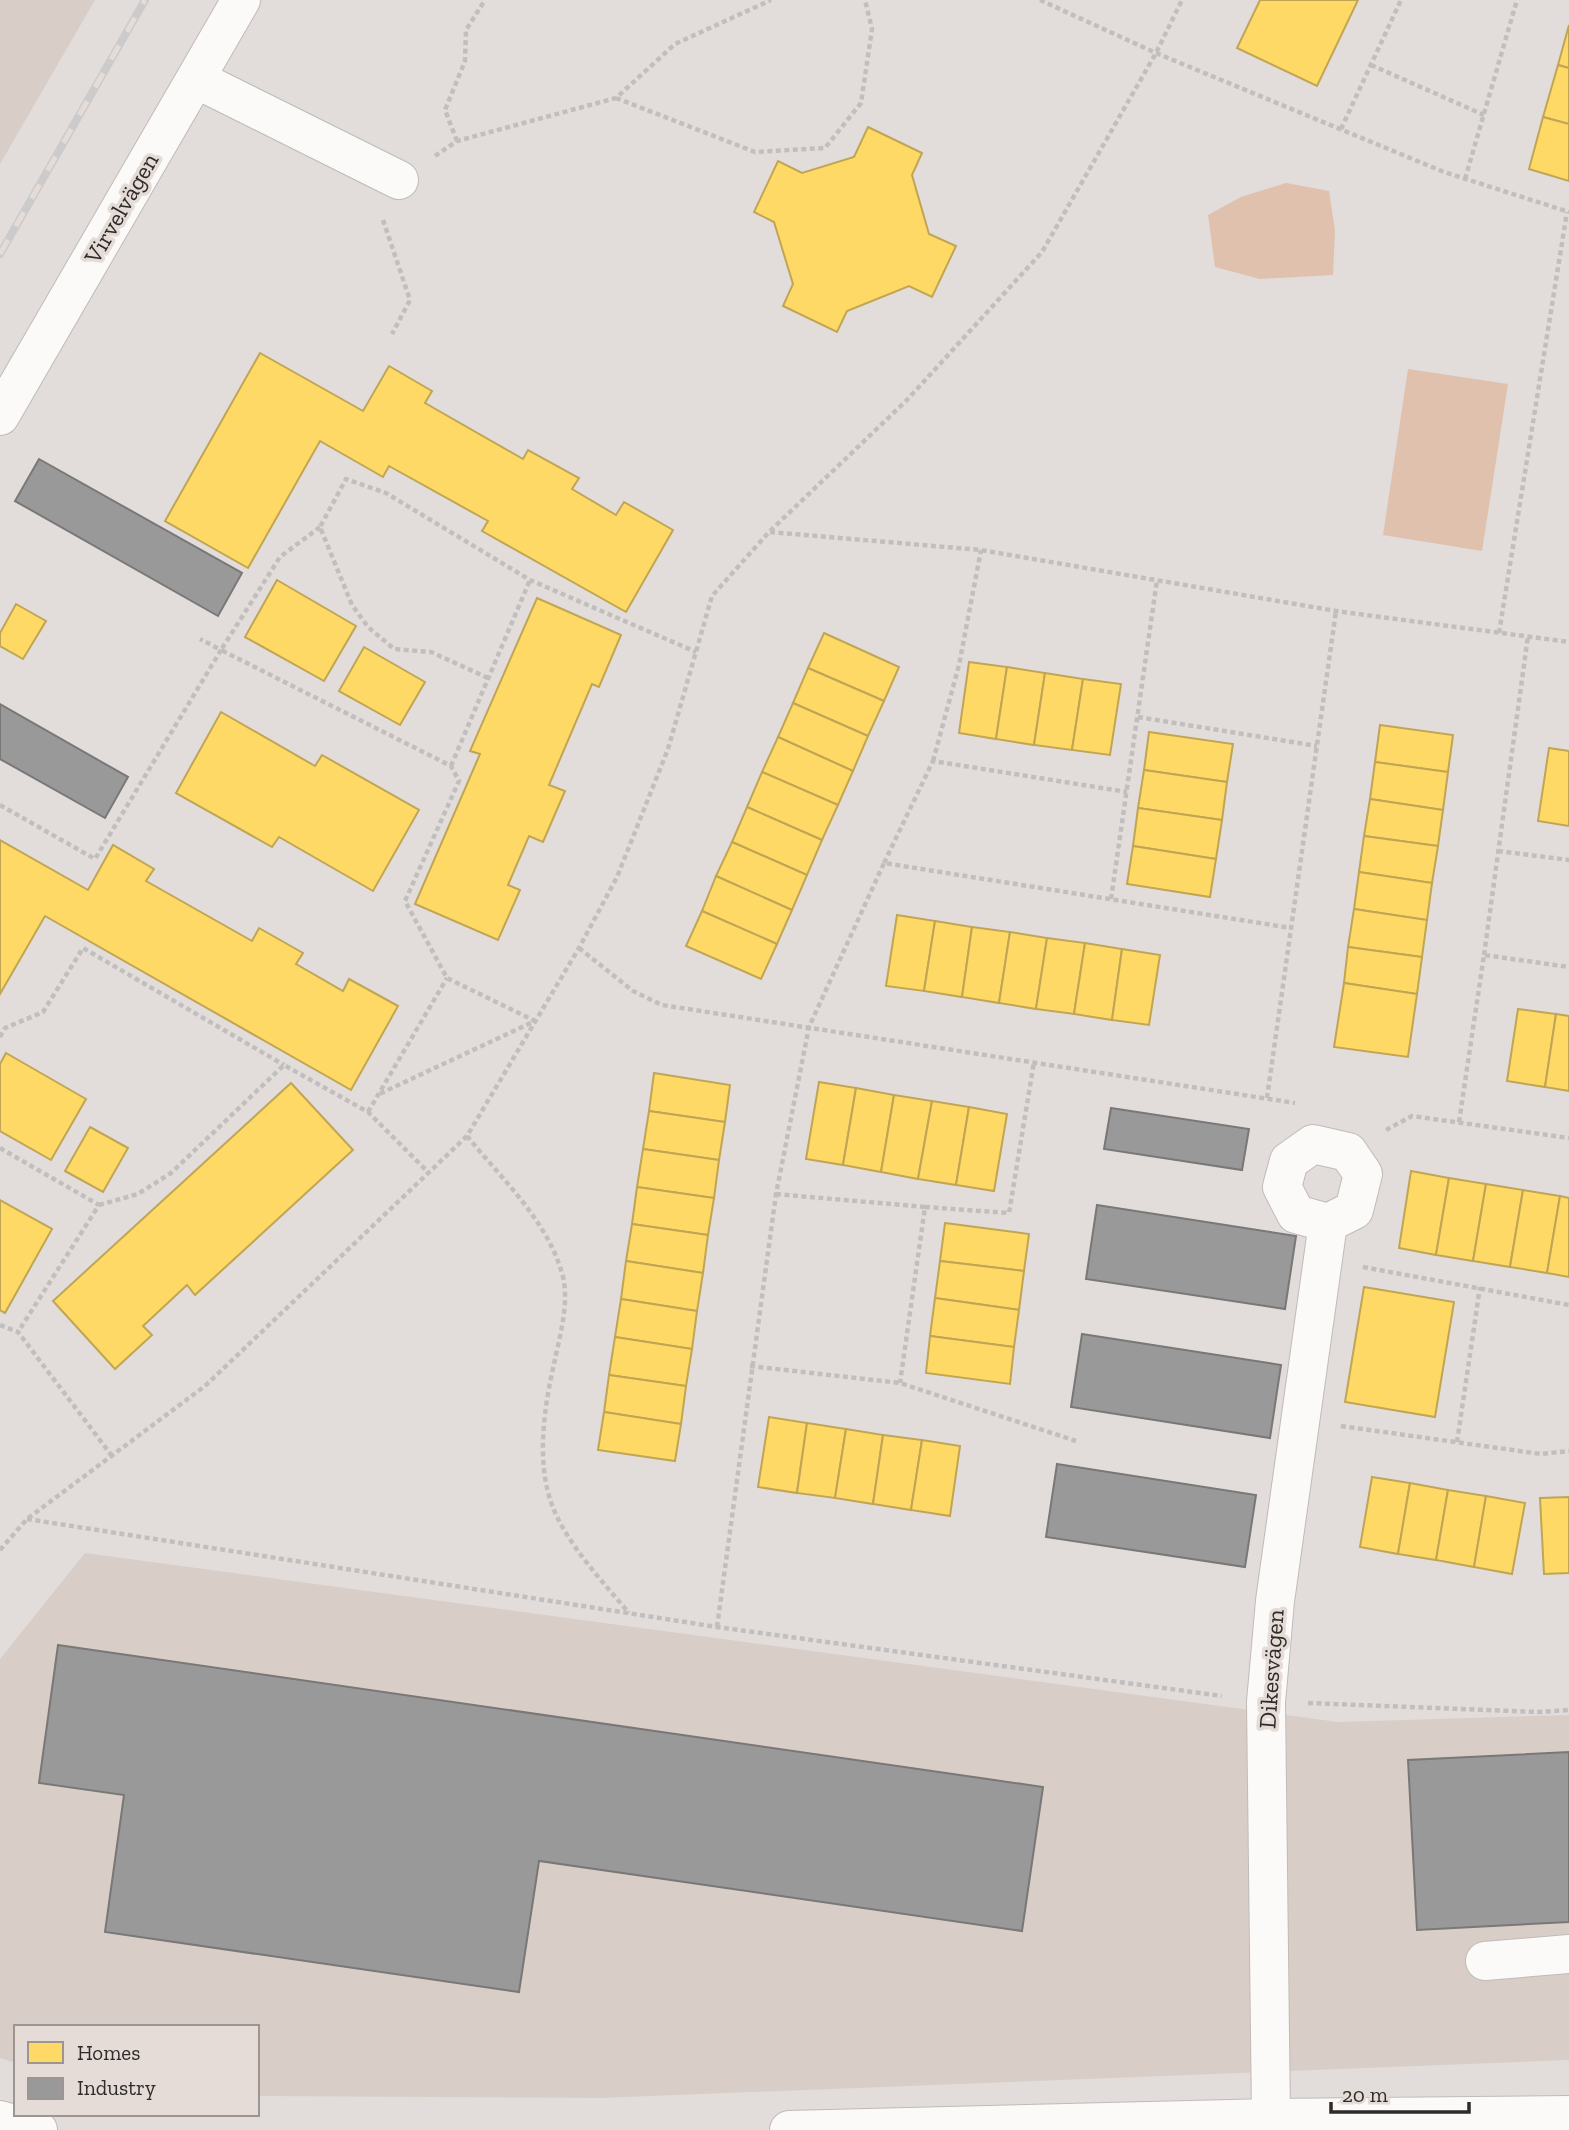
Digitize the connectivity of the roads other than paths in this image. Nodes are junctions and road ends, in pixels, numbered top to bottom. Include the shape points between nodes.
1 (241, 0) edge
2 (196, 79) junction
3 (399, 180) road end
4 (0, 416) edge
5 (1326, 1242) junction
6 (1569, 1954) edge
7 (1485, 1961) dead end
8 (1569, 2115) edge
9 (1271, 2118) junction
10 (0, 2120) edge
11 (38, 2130) edge
12 (789, 2130) edge

1 - 2 street, Virvelvägen
2 - 3 street
2 - 4 street, Virvelvägen
5 - 5 street via 1354,1210 1363,1174 1331,1148 1289,1161 1282,1187 1296,1214
5 - 9 street, Dikesvägen via 1275,1601 1266,1702
6 - 7 street
8 - 9 street
9 - 12 street
10 - 11 street

